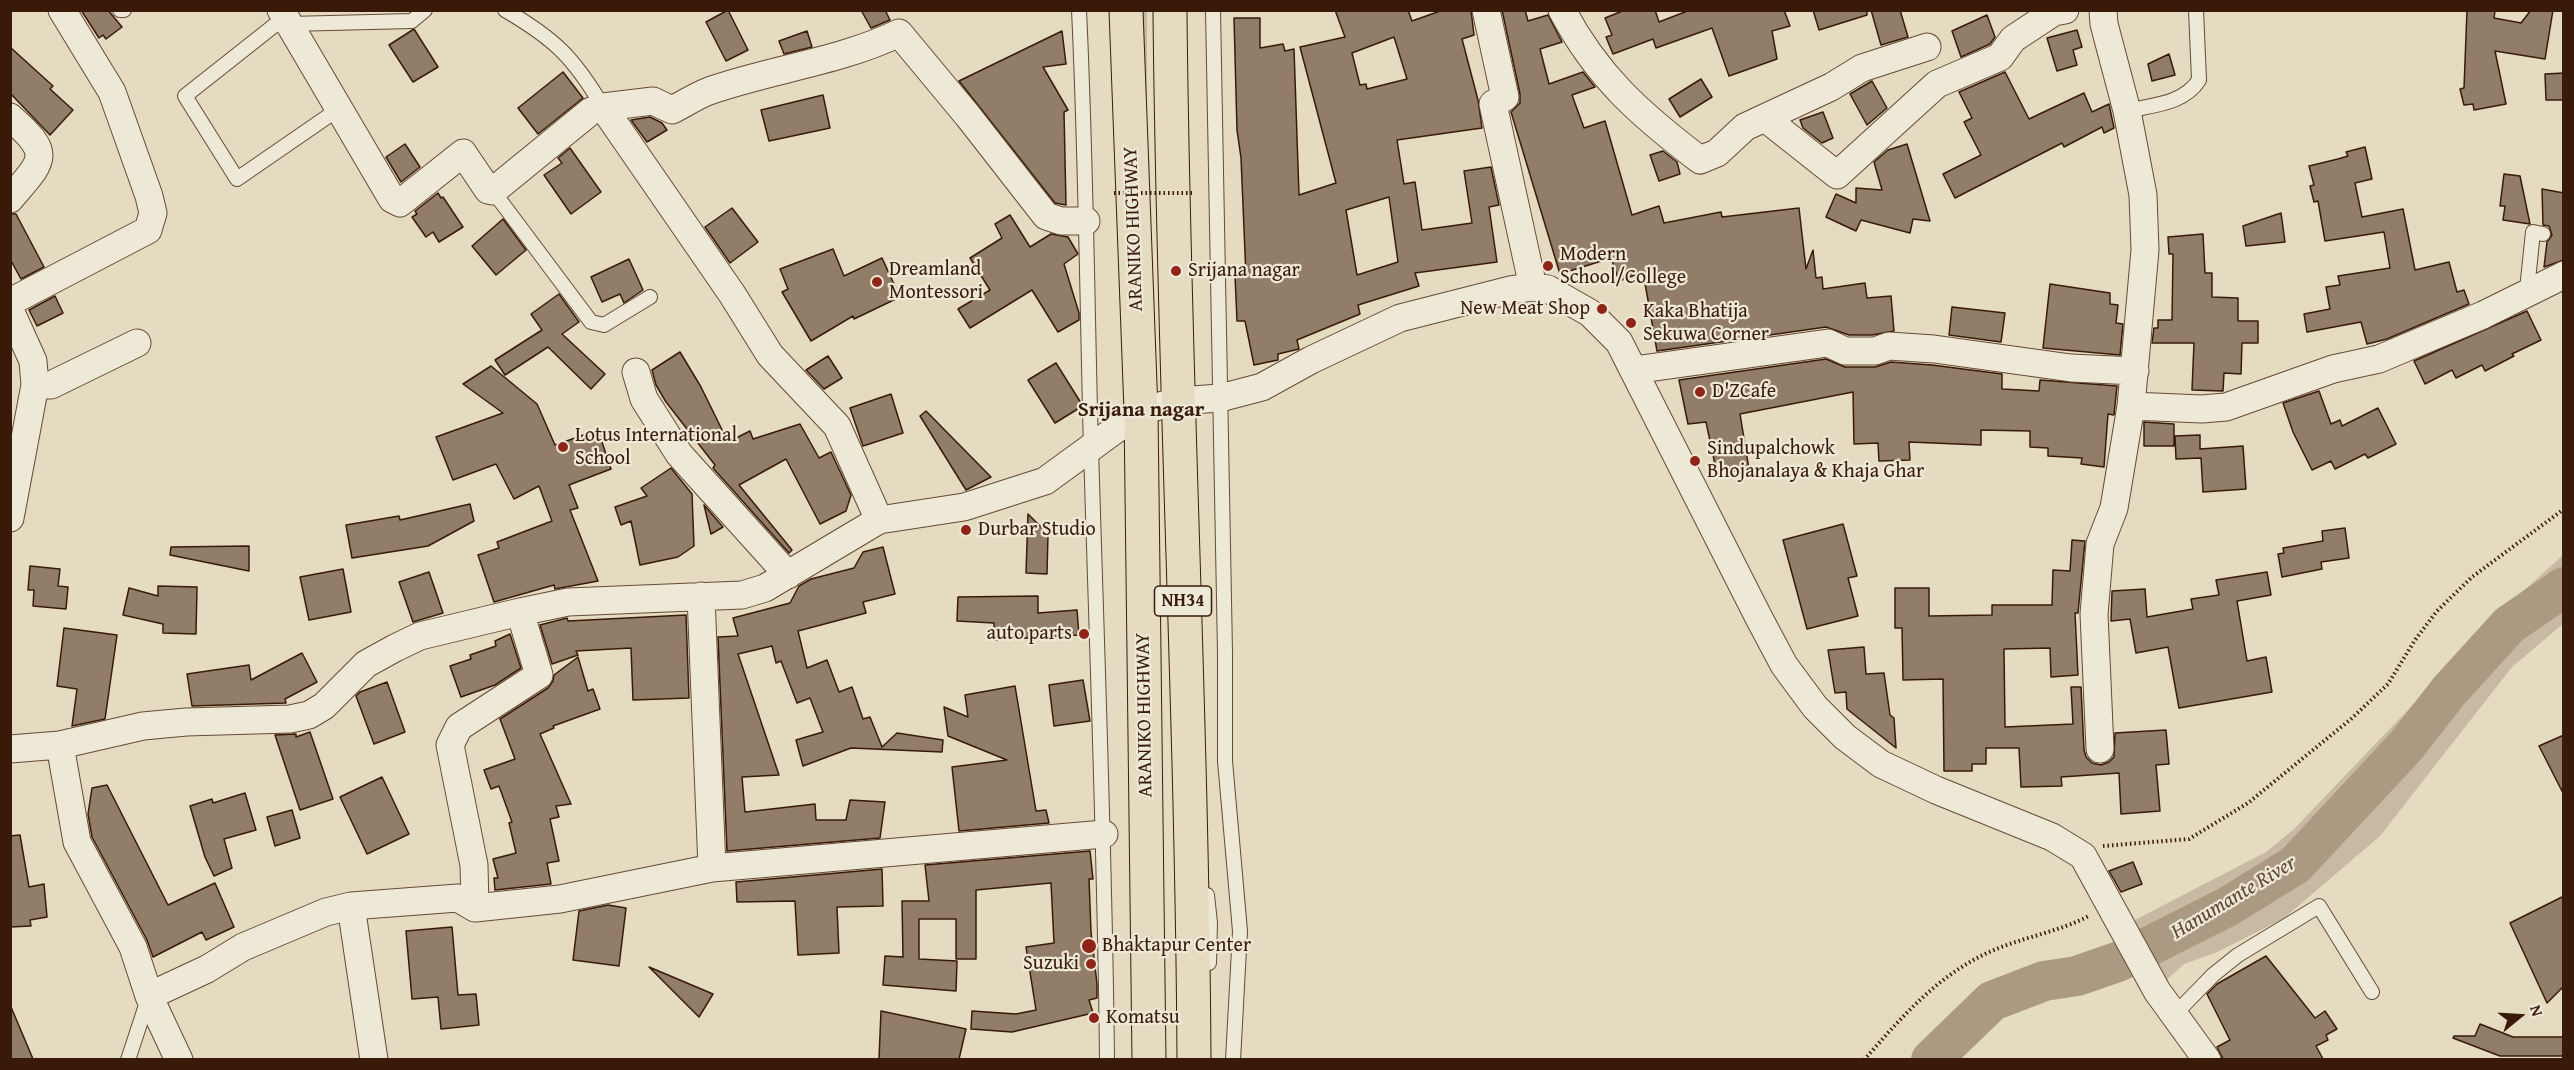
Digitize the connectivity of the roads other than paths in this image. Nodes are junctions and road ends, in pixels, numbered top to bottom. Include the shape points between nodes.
1 (62, 10) edge
2 (424, 10) edge
3 (505, 10) edge
4 (1079, 10) edge
5 (1172, 10) edge
6 (1213, 10) edge
7 (1486, 10) edge
8 (1562, 10) edge
9 (2065, 10) edge
10 (2103, 10) edge
11 (2196, 10) edge
12 (285, 17) edge
13 (1120, 17) edge
14 (1927, 47) dead end
15 (603, 107) junction
16 (340, 108) junction
17 (2127, 111) junction
18 (10, 117) edge
19 (1765, 118) junction
20 (493, 191) junction
21 (10, 199) edge
22 (1086, 221) junction
23 (2543, 234) dead end
24 (2564, 275) edge
25 (1533, 287) junction
26 (2532, 291) junction
27 (650, 297) dead end
28 (10, 302) edge
29 (10, 310) edge
30 (137, 343) dead end
31 (1634, 370) junction
32 (636, 372) dead end
33 (2135, 372) junction
34 (35, 385) junction
35 (1220, 398) junction
36 (1178, 401) junction
37 (2131, 406) junction
38 (1141, 411) junction
39 (1091, 446) junction
40 (10, 518) edge
41 (879, 520) junction
42 (788, 575) junction
43 (701, 596) junction
44 (520, 612) junction
45 (60, 746) junction
46 (2100, 749) dead end
47 (10, 750) edge
48 (1187, 768) junction
49 (1104, 834) junction
50 (712, 868) junction
51 (351, 906) junction
52 (475, 908) junction
53 (2372, 992) dead end
54 (149, 996) junction
55 (2175, 1014) junction
56 (128, 1059) edge
57 (179, 1059) edge
58 (374, 1059) edge
59 (1107, 1059) edge
60 (1149, 1059) edge
61 (1194, 1059) edge
62 (1200, 1059) edge
63 (1233, 1059) edge
64 (2207, 1059) edge

1 - 28 street via 112,92 153,213 148,230
2 - 12 lane via 412,21
3 - 15 lane via 534,26 559,47 584,74
4 - 22 lane
5 - 36 highway, ARANIKO HIGHWAY / NH34
6 - 35 lane
7 - 25 street via 1505,97 1493,104
8 - 19 street via 1590,58 1619,91 1700,160 1717,153 1745,127
9 - 19 street via 2054,12 2013,39 2000,57 1937,84 1837,174
10 - 17 street
11 - 17 lane via 2199,80 2184,97
12 - 16 street
12 - 16 lane via 185,96 237,179
13 - 38 highway, ARANIKO HIGHWAY / NH34 via 1130,139
14 - 19 street via 1862,68
15 - 20 street via 591,111
15 - 22 street via 653,101 672,110 708,92 899,33 1046,216 1061,221
15 - 41 street via 770,355 837,426
16 - 20 street via 392,199 400,202 463,153 488,190
17 - 33 street via 2143,195 2145,250
18 - 21 street via 31,135 40,156 38,167
20 - 27 lane via 591,322 604,325
22 - 39 lane
23 - 26 lane via 2533,232 2528,280
24 - 26 street
25 - 31 street via 1548,289 1604,324
25 - 35 street via 1400,318 1262,387
26 - 37 street via 2379,359 2333,369 2226,406
29 - 34 street via 33,361
30 - 34 street via 51,385
31 - 33 street via 1828,343 1845,351 1875,351 1889,346 1934,349 2072,368
31 - 55 street via 1758,618 1784,665 1815,708 1881,764 2069,846 2083,856 2157,991
32 - 42 street via 644,399 679,454
33 - 37 street
34 - 40 street
35 - 36 street
35 - 63 lane via 1225,761 1240,931
36 - 38 street
36 - 48 highway, ARANIKO HIGHWAY / NH34
37 - 46 street via 2114,508 2100,544 2094,614
38 - 39 street
38 - 60 highway, ARANIKO HIGHWAY / NH34
39 - 41 street via 1045,481 964,507
39 - 49 lane
41 - 42 street
42 - 43 street via 742,595
43 - 44 street via 568,602
43 - 50 street
44 - 45 street via 420,636 395,648 366,664 324,706 309,715 143,726
44 - 52 street via 539,675 459,727 450,745 474,865
45 - 47 street
45 - 54 street via 77,842 133,947
48 - 61 highway, ARANIKO HIGHWAY / NH34
48 - 62 lane via 1210,923
49 - 50 street
49 - 59 lane
50 - 52 street via 560,898
51 - 52 street via 458,898
51 - 54 street via 326,912 243,947
51 - 58 street
53 - 55 lane via 2319,906 2238,955
54 - 56 lane
54 - 57 street
55 - 64 street

